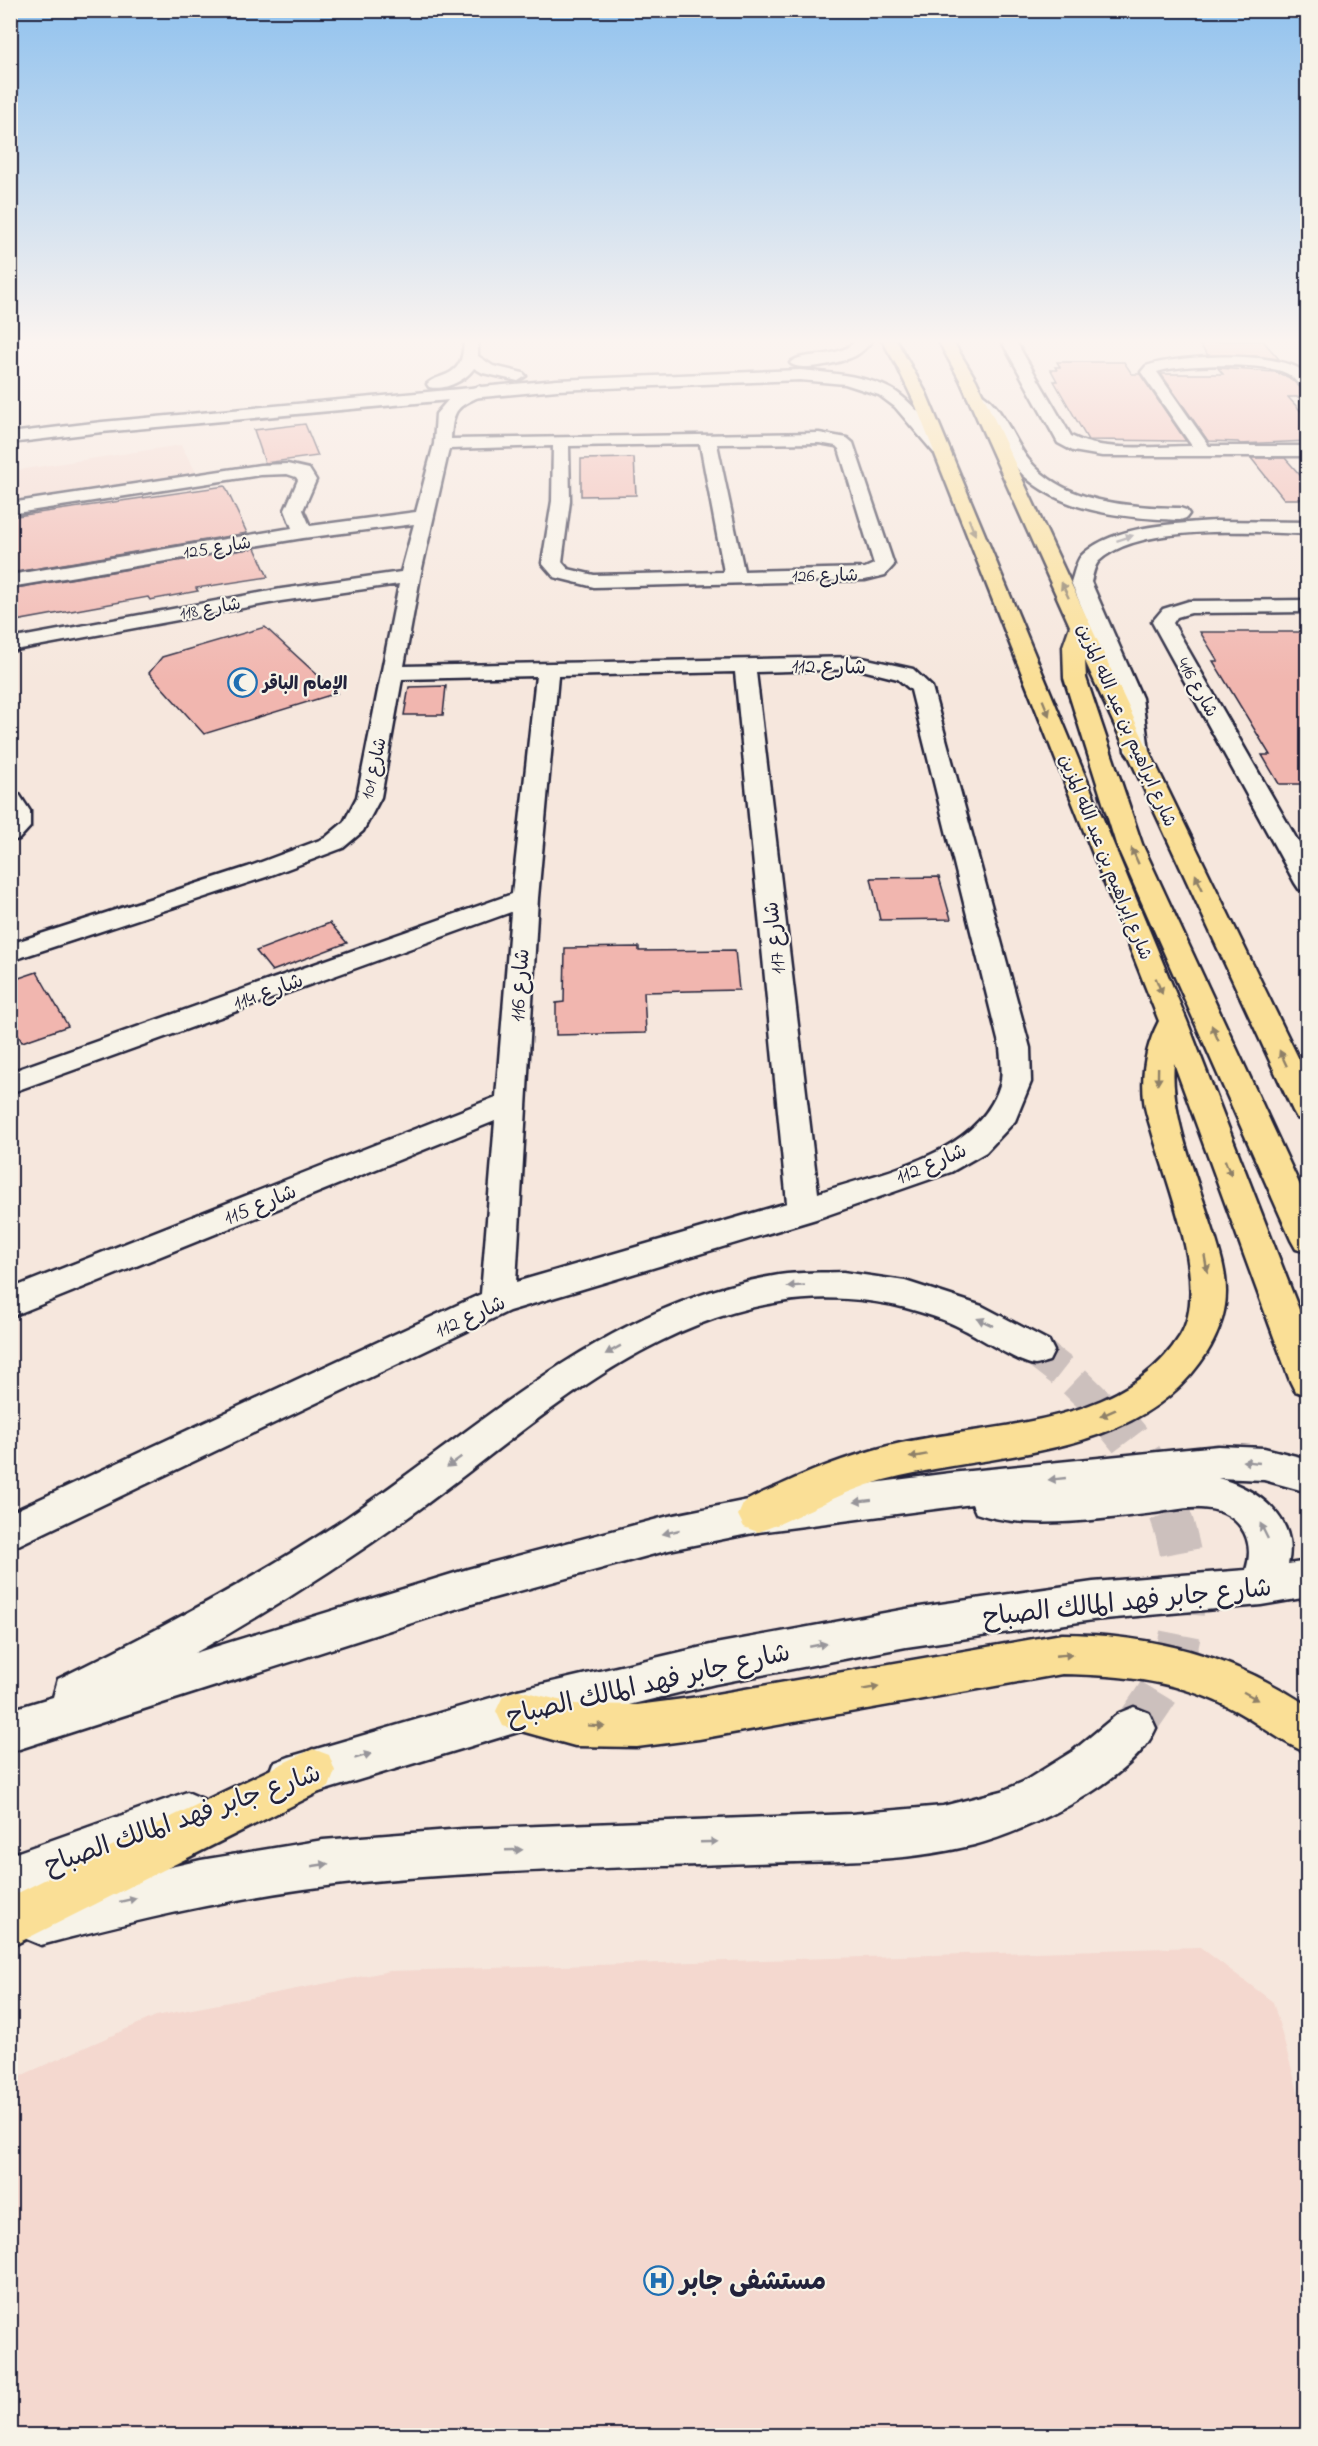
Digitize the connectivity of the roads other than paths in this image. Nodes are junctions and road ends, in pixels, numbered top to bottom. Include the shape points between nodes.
1 (439, 454) edge
2 (561, 454) edge
3 (711, 454) edge
4 (848, 454) edge
5 (942, 454) edge
6 (1002, 454) edge
7 (1017, 454) edge
8 (10, 508) edge
9 (1308, 514) edge
10 (424, 517) junction
11 (1239, 521) junction
12 (1308, 528) edge
13 (303, 532) junction
14 (410, 577) junction
15 (735, 577) junction
16 (10, 581) edge
17 (1308, 606) edge
18 (1082, 624) junction
19 (10, 645) edge
20 (745, 666) junction
21 (548, 669) junction
22 (393, 673) junction
23 (1137, 750) junction
24 (10, 799) edge
25 (10, 834) edge
26 (1308, 883) edge
27 (525, 898) junction
28 (10, 953) edge
29 (1173, 1021) junction
30 (10, 1083) edge
31 (510, 1103) junction
32 (1308, 1111) edge
33 (804, 1210) junction
34 (1308, 1240) edge
35 (498, 1301) junction
36 (10, 1304) edge
37 (1036, 1351) tunnel mouth
38 (1308, 1381) edge
39 (1308, 1476) edge
40 (950, 1490) junction
41 (758, 1515) junction
42 (10, 1532) edge
43 (1308, 1579) edge
44 (1261, 1587) junction
45 (518, 1711) junction
46 (10, 1724) edge
47 (1134, 1728) tunnel mouth
48 (10, 1731) edge
49 (1308, 1732) edge
50 (313, 1771) junction
51 (10, 1878) edge
52 (10, 1923) edge
53 (10, 1930) edge

1 - 10 street, شارع 101
2 - 15 street, شارع 126 via 561,501 552,563 561,573 594,580
3 - 15 street
4 - 15 street, شارع 126 via 884,564 878,571
5 -> 29 main road, شارع إبراهيم بن عبد الله المزين
18 -> 6 main road, شارع ابراهيم بن عبد الله المزين
7 - 11 street via 1039,480 1089,502 1132,511
8 - 13 street via 287,469 303,473 307,480 294,510
9 - 11 street
10 - 13 street, شارع 125
10 - 14 street, شارع 101
11 - 12 street
23 -> 11 street via 1131,698 1084,591 1083,567 1102,548 1136,534
13 - 16 street, شارع 125
14 - 19 street, شارع 118 via 281,595
14 - 22 street, شارع 101
17 - 26 street, شارع 416 via 1190,607 1170,613 1162,622
18 - 23 main road, شارع ابراهيم بن عبد الله المزين
34 -> 18 main road via 1129,844 1075,678 1074,646
20 - 21 street, شارع 112
20 - 33 street, شارع 117
20 - 33 street, شارع 112 via 858,663 905,674 921,687 1015,1048 1016,1082 1004,1113 975,1144 940,1164
21 - 22 street, شارع 112
21 - 27 street, شارع 116
22 - 28 street, شارع 101 via 369,796 354,826 334,843
32 -> 23 main road, شارع ابراهيم بن عبد الله المزين
24 - 25 street via 18,811 18,827
27 - 30 street, شارع 114
27 - 31 street, شارع 116
29 -> 38 main road, شارع إبراهيم بن عبد الله المزين
29 -> 41 main road via 1158,1062 1159,1103 1209,1281 1202,1327 1181,1363 1127,1404 1084,1423 870,1467 799,1494
31 - 35 street, شارع 116
31 - 36 street, شارع 115
33 - 35 street, شارع 112
35 - 42 street, شارع 112
37 -> 46 street via 968,1314 931,1301 863,1287 770,1288 703,1307 584,1367 358,1531 234,1609 137,1663
39 -> 40 street via 1274,1465 1227,1461
40 -> 41 street
44 -> 40 street via 1271,1547 1266,1532 1246,1507 1216,1493 1200,1491 1053,1505 997,1502
41 -> 48 street via 669,1533 468,1587
43 - 44 street, شارع جابر فهد المالك الصباح
45 -> 44 street, شارع جابر فهد المالك الصباح via 714,1664 906,1628 1093,1601
45 -> 49 main road via 575,1725 637,1726 1062,1654 1102,1653 1143,1658 1214,1678 1266,1704
50 -> 45 street, شارع جابر فهد المالك الصباح
53 -> 47 street via 176,1889 362,1859 875,1836 961,1825 1041,1798 1107,1754
50 - 51 street, شارع جابر فهد المالك الصباح
50 - 52 main road

